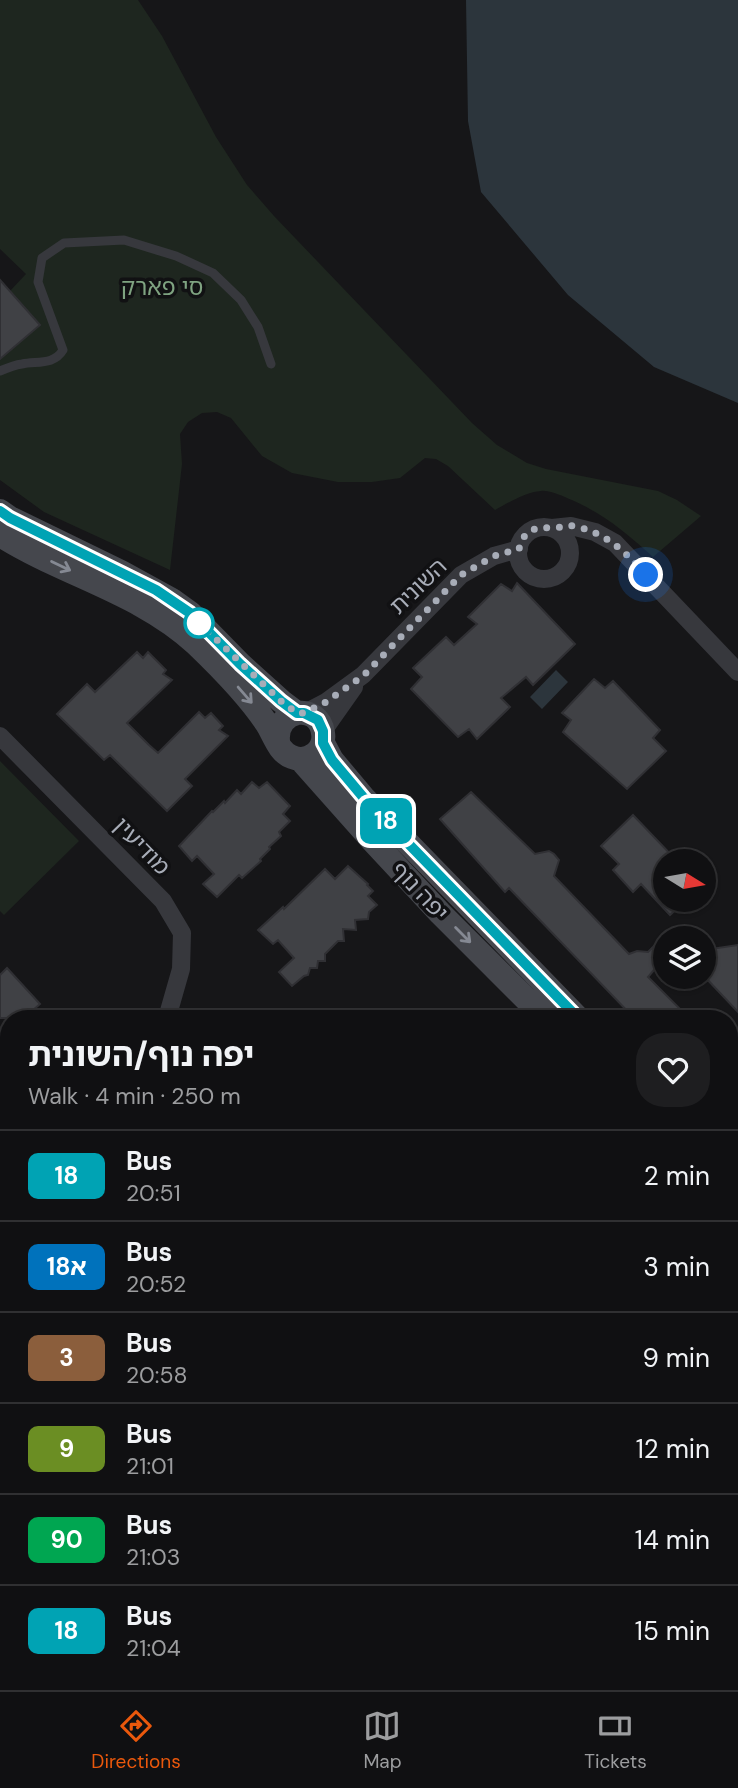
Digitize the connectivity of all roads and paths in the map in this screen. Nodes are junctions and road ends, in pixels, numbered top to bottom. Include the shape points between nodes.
1 (271, 364) dead end
2 (0, 371) edge
3 (0, 511) edge
4 (552, 528) junction
5 (0, 535) edge
6 (519, 549) junction
7 (738, 672) edge
8 (363, 676) junction
9 (301, 713) junction
10 (0, 736) edge
11 (323, 737) junction
12 (278, 741) junction
13 (300, 759) junction
14 (169, 1010) edge
15 (537, 1010) edge
16 (570, 1010) edge

1 - 2 lane via 258,327 241,300 213,273 124,240 64,243 42,258 38,282 63,350 51,361
3 - 9 main road via 172,600 281,701
4 - 6 street, השונית via 530,531
4 - 6 street via 565,536 570,550 561,572 545,579 528,573
4 - 7 street, השונית via 571,526 615,543
5 -> 12 main road via 169,622 243,692
6 - 8 street, השונית via 494,556 461,575
8 - 9 street, השונית
8 - 11 street, השונית
9 - 11 main road via 318,720
9 - 12 main road via 284,720
10 - 14 street, מודיעין via 163,901 181,933 181,969
11 - 13 main road via 314,755
11 - 16 main road, יפה נוף via 332,760 363,797
12 - 13 main road via 286,754
13 -> 15 main road, יפה נוף via 440,913

